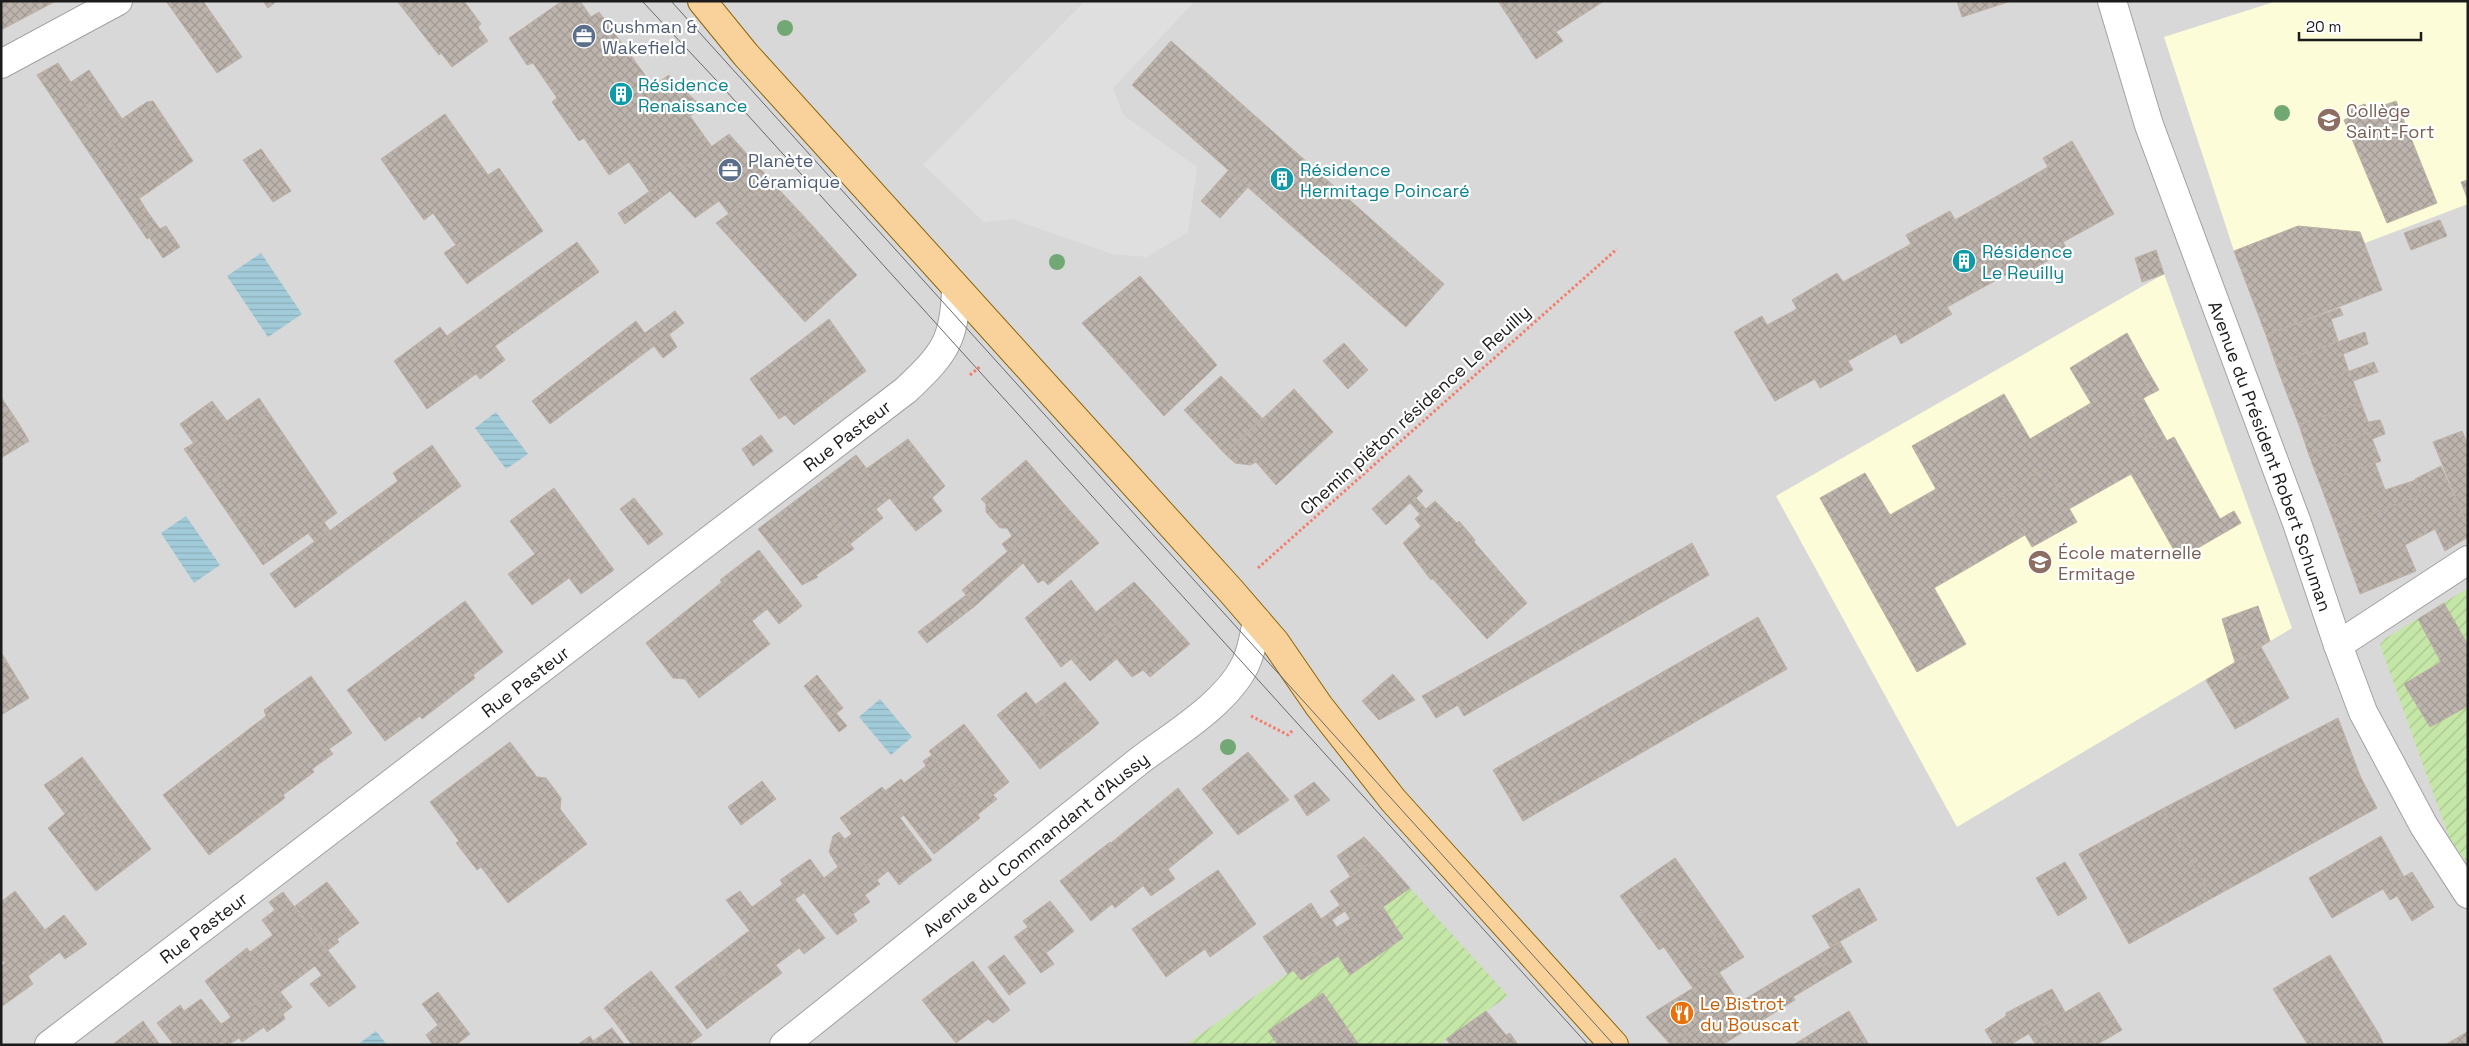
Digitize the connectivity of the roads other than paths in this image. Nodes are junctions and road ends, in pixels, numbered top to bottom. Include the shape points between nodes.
1 (118, 1) edge
2 (2112, 1) edge
3 (707, 3) edge
4 (1, 64) edge
5 (956, 288) junction
6 (2468, 560) edge
7 (1256, 621) junction
8 (2338, 645) junction
9 (2468, 894) edge
10 (49, 1045) edge
11 (784, 1045) edge
12 (1614, 1045) edge

1 - 4 street
2 - 8 street, Avenue du Président Robert Schuman via 2149,125 2297,523
3 - 5 main road via 746,56
5 - 7 main road
5 - 10 street, Rue Pasteur via 950,339 922,375 898,396
6 - 8 street
7 - 11 street, Avenue du Commandant d'Aussy via 1253,645 1245,666 1223,694 1199,716 1139,760
7 - 12 main road via 1393,800
8 - 9 street, Avenue du Président Robert Schuman via 2368,720 2424,826

